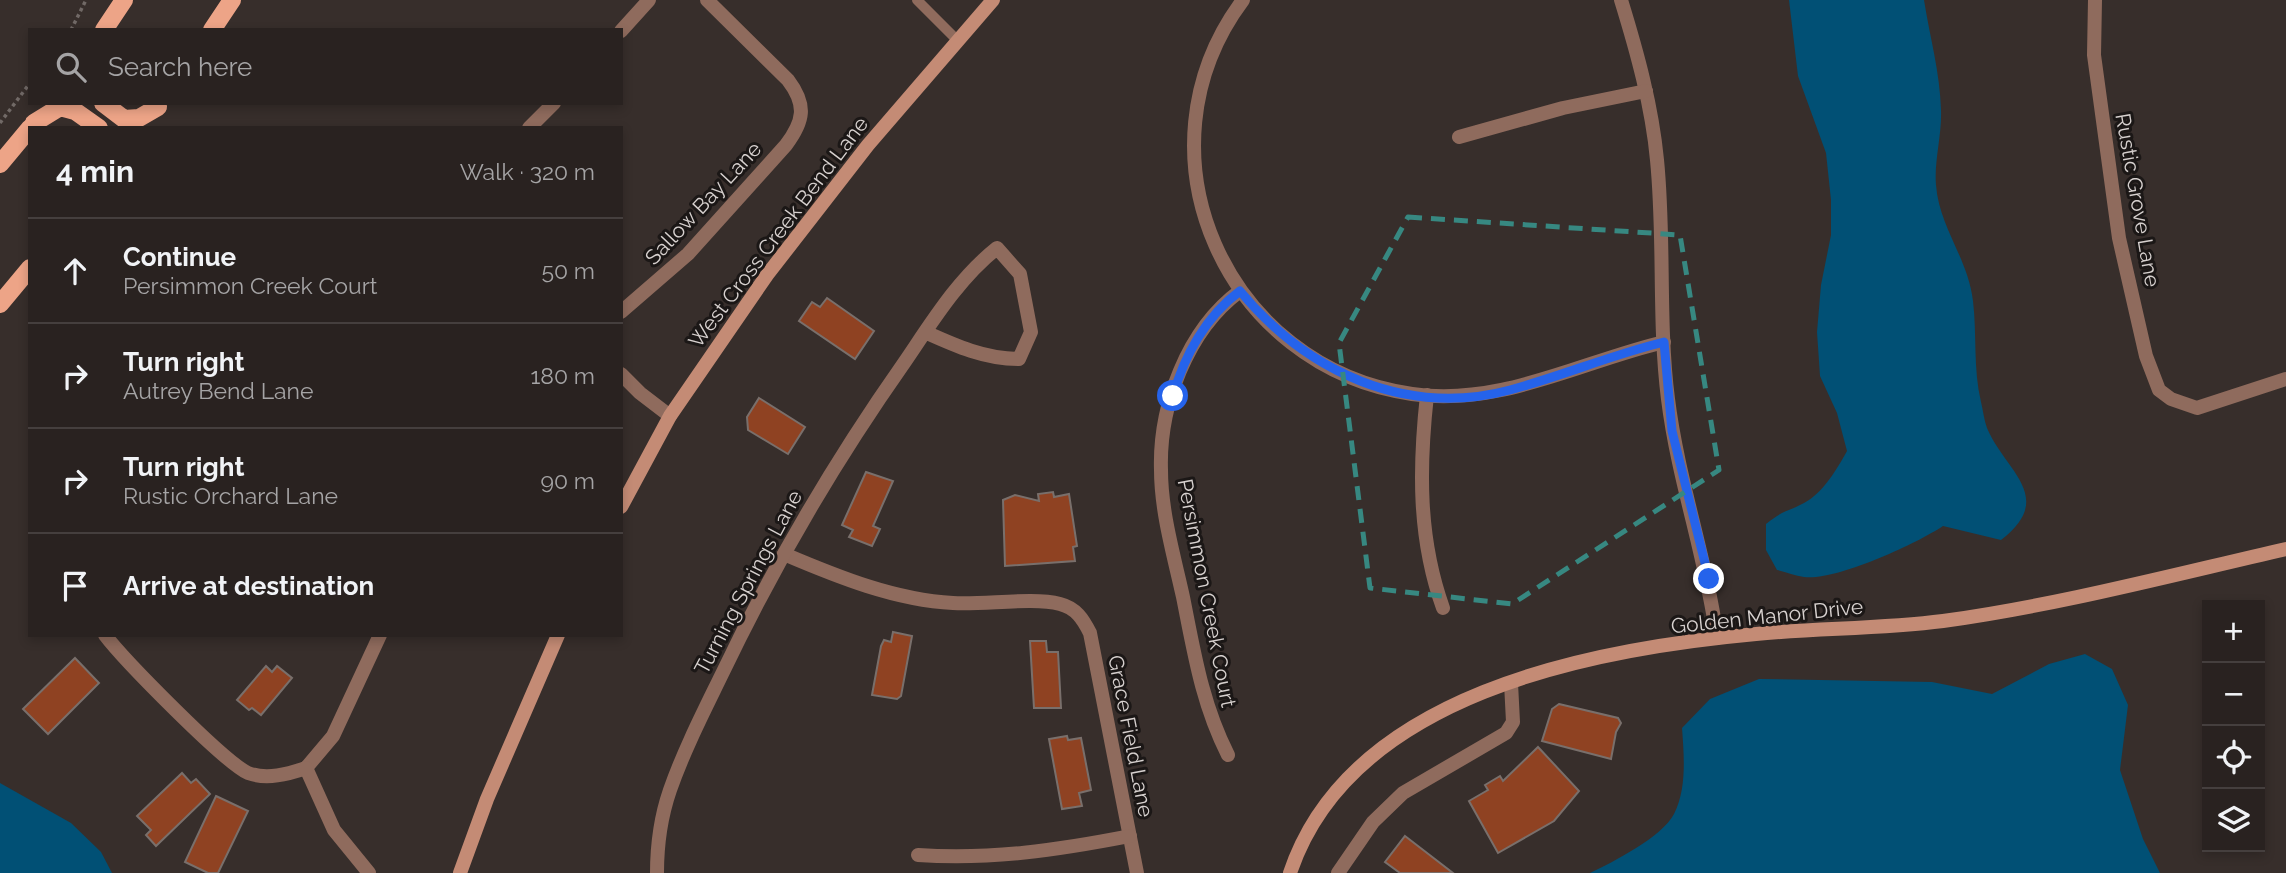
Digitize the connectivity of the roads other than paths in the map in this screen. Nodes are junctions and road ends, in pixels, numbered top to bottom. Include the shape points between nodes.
1 (232, 0) edge
2 (649, 0) edge
3 (706, 0) edge
4 (917, 0) edge
5 (993, 0) edge
6 (1243, 0) edge
7 (1621, 0) edge
8 (2095, 0) edge
9 (120, 6) edge
10 (106, 28) edge
11 (213, 28) edge
12 (623, 29) edge
13 (957, 40) junction
14 (1646, 91) junction
15 (48, 105) edge
16 (106, 105) edge
17 (159, 105) edge
18 (552, 105) edge
19 (31, 126) edge
20 (96, 126) edge
21 (143, 126) edge
22 (531, 126) edge
23 (28, 130) edge
24 (1459, 137) dead end
25 (0, 164) edge
26 (28, 270) edge
27 (1240, 291) junction
28 (0, 304) edge
29 (623, 310) edge
30 (925, 332) junction
31 (1664, 342) junction
32 (623, 376) edge
33 (2286, 379) edge
34 (1427, 396) junction
35 (670, 415) junction
36 (623, 503) edge
37 (2286, 549) edge
38 (784, 554) junction
39 (1443, 608) dead end
40 (107, 637) edge
41 (379, 637) edge
42 (557, 637) edge
43 (1717, 638) junction
44 (1511, 683) junction
45 (1228, 755) dead end
46 (306, 768) junction
47 (1130, 836) junction
48 (918, 855) dead end
49 (369, 873) edge
50 (460, 873) edge
51 (657, 873) edge
52 (1138, 873) edge
53 (1290, 873) edge
54 (1338, 873) edge

1 - 11 main road
2 - 12 street
3 - 29 street, Sallow Bay Lane via 788,80 799,94 803,113 786,145 688,254
4 - 13 lane
5 - 13 street, West Cross Creek Bend Lane
6 - 27 street via 1220,34 1206,69 1192,139 1208,226
7 - 14 street
8 - 33 street, Rustic Grove Lane via 2094,55 2119,239 2159,390 2197,408
9 - 10 main road
13 - 35 street, West Cross Creek Bend Lane via 767,275
14 - 24 street
14 - 31 street via 1657,159
15 - 19 main road
16 - 17 main road via 124,119 139,118
17 - 21 main road
18 - 22 street
19 - 20 main road via 60,107
23 - 25 main road
26 - 28 main road
27 - 34 street via 1276,331 1324,366 1377,386
27 - 45 street, Persimmon Creek Court via 1206,325 1179,374 1164,421 1161,471 1199,677 1211,722
30 - 30 street, Turning Springs Lane via 998,359 1019,359 1031,332 1020,274 997,248 973,267
30 - 38 street, Turning Springs Lane via 842,453
31 - 34 street via 1509,390
31 - 43 street via 1672,431 1709,579
32 - 35 street
34 - 39 street via 1421,457 1422,520
35 - 36 street, West Cross Creek Bend Lane
37 - 43 street, Golden Manor Drive via 2028,608 1939,622
38 - 47 street, Grace Field Lane via 840,578 901,595 950,603 1050,603 1075,611 1090,633
38 - 51 street, Turning Springs Lane via 730,656 670,790
40 - 46 street via 226,757 248,772 282,776
41 - 46 street via 333,736
42 - 50 street
43 - 44 street, Golden Manor Drive via 1586,662
44 - 53 street, Golden Manor Drive via 1418,723 1378,748 1342,783 1314,821
44 - 54 street via 1513,722 1506,733 1403,793 1373,822
46 - 49 street via 334,830
47 - 48 street via 1018,855
47 - 52 street, Grace Field Lane

